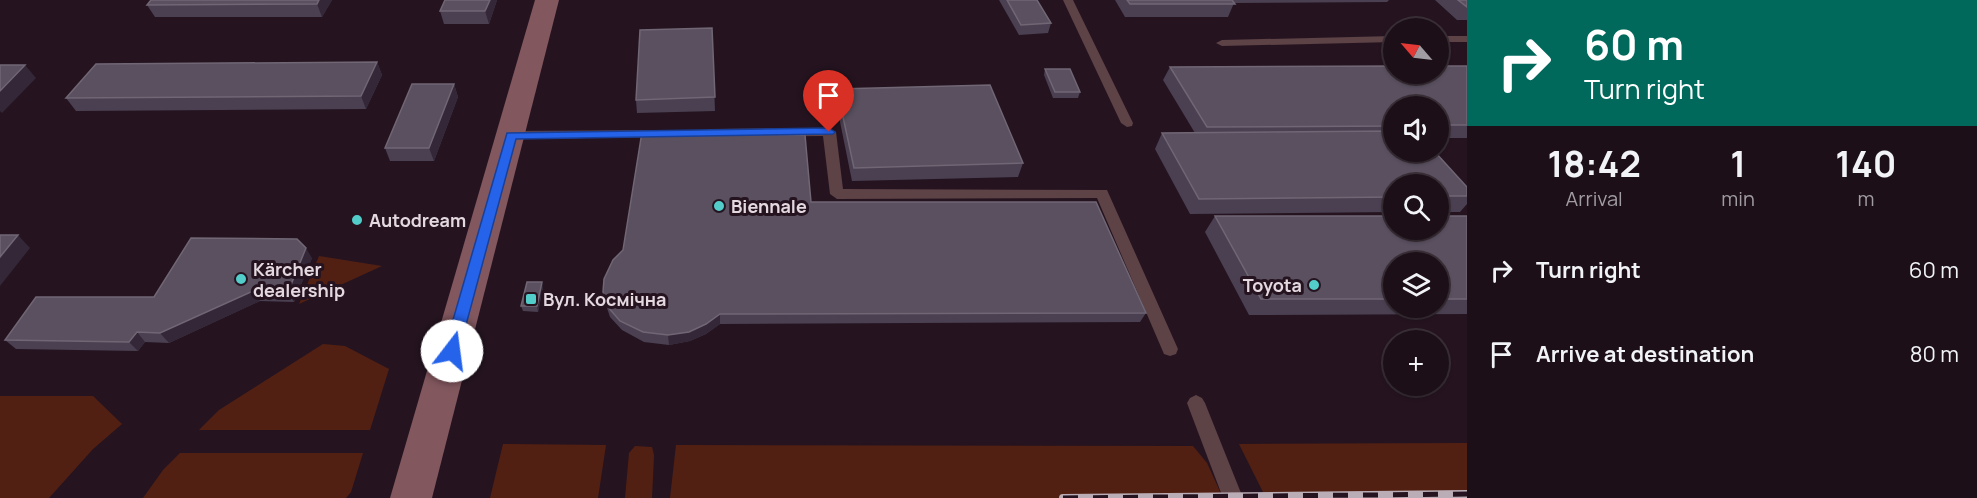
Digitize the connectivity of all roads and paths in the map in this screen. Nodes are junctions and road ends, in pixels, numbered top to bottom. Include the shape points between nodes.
1 (547, 0) edge
2 (1068, 0) edge
3 (1383, 39) edge
4 (1449, 39) edge
5 (1467, 39) edge
6 (1222, 43) dead end
7 (1127, 123) dead end
8 (674, 134) edge
9 (697, 134) edge
10 (511, 135) junction
11 (1170, 349) dead end
12 (1196, 403) dead end
13 (411, 498) edge
14 (1233, 498) edge

1 - 10 main road
2 - 7 lane
3 - 6 lane
4 - 5 lane
8 - 10 lane
9 - 11 lane via 829,132 837,195 1102,193
10 - 13 main road
12 - 14 lane

